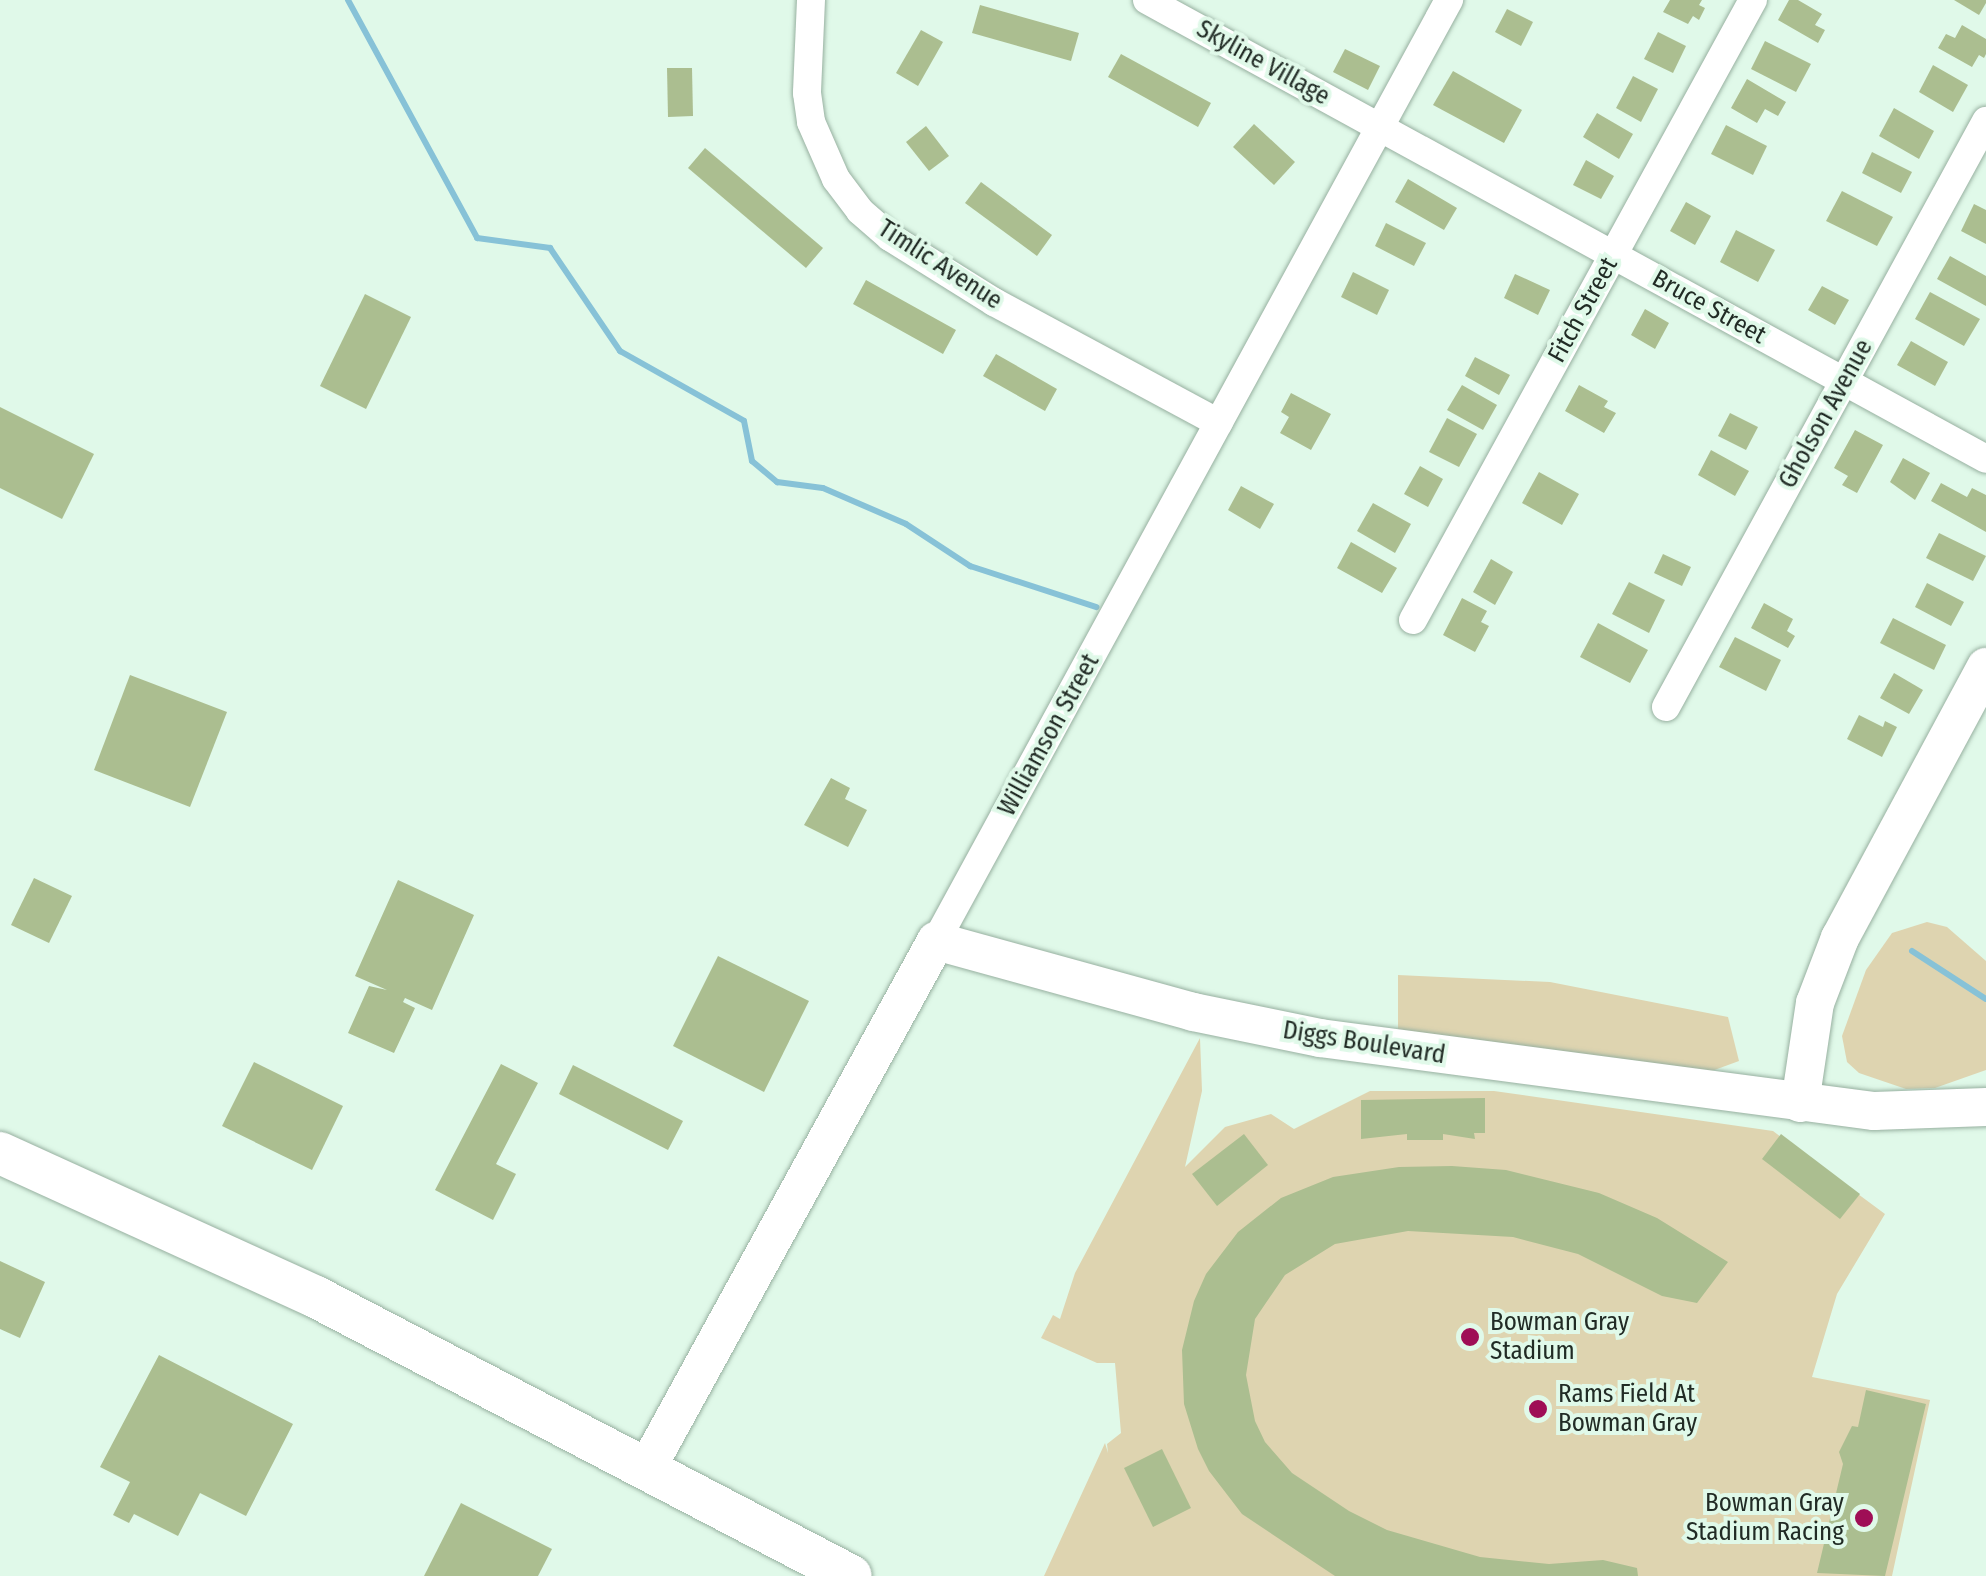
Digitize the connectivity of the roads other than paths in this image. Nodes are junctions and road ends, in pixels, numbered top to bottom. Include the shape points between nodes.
1 (811, 0) edge
2 (1147, 0) edge
3 (1449, 0) edge
4 (1753, 0) edge
5 (1986, 120) edge
6 (1378, 126) junction
7 (1614, 255) junction
8 (1844, 381) junction
9 (1219, 423) junction
10 (1986, 458) edge
11 (1414, 620) dead end
12 (1986, 667) edge
13 (1666, 707) dead end
14 (936, 941) junction
15 (1800, 1104) junction
16 (1986, 1107) edge
17 (0, 1153) edge
18 (647, 1468) junction
19 (850, 1576) edge

1 - 9 street, Timlic Avenue via 811,122 836,179 860,210 890,238 980,294
2 - 6 street, Skyline Village
3 - 6 street, Williamson Street
4 - 7 street, Fitch Street
5 - 8 street, Gholson Avenue
6 - 7 street, Bruce Street
6 - 9 street, Williamson Street
7 - 8 street, Bruce Street
7 - 11 street, Fitch Street
8 - 10 street, Bruce Street
8 - 13 street, Gholson Avenue
9 - 14 street, Williamson Street
12 - 15 street via 1836,948 1809,1029
14 - 15 street, Diggs Boulevard via 1283,1032
14 - 18 street, Williamson Street
15 - 16 street, Diggs Boulevard via 1912,1112
17 - 18 main road via 316,1297
18 - 19 main road

